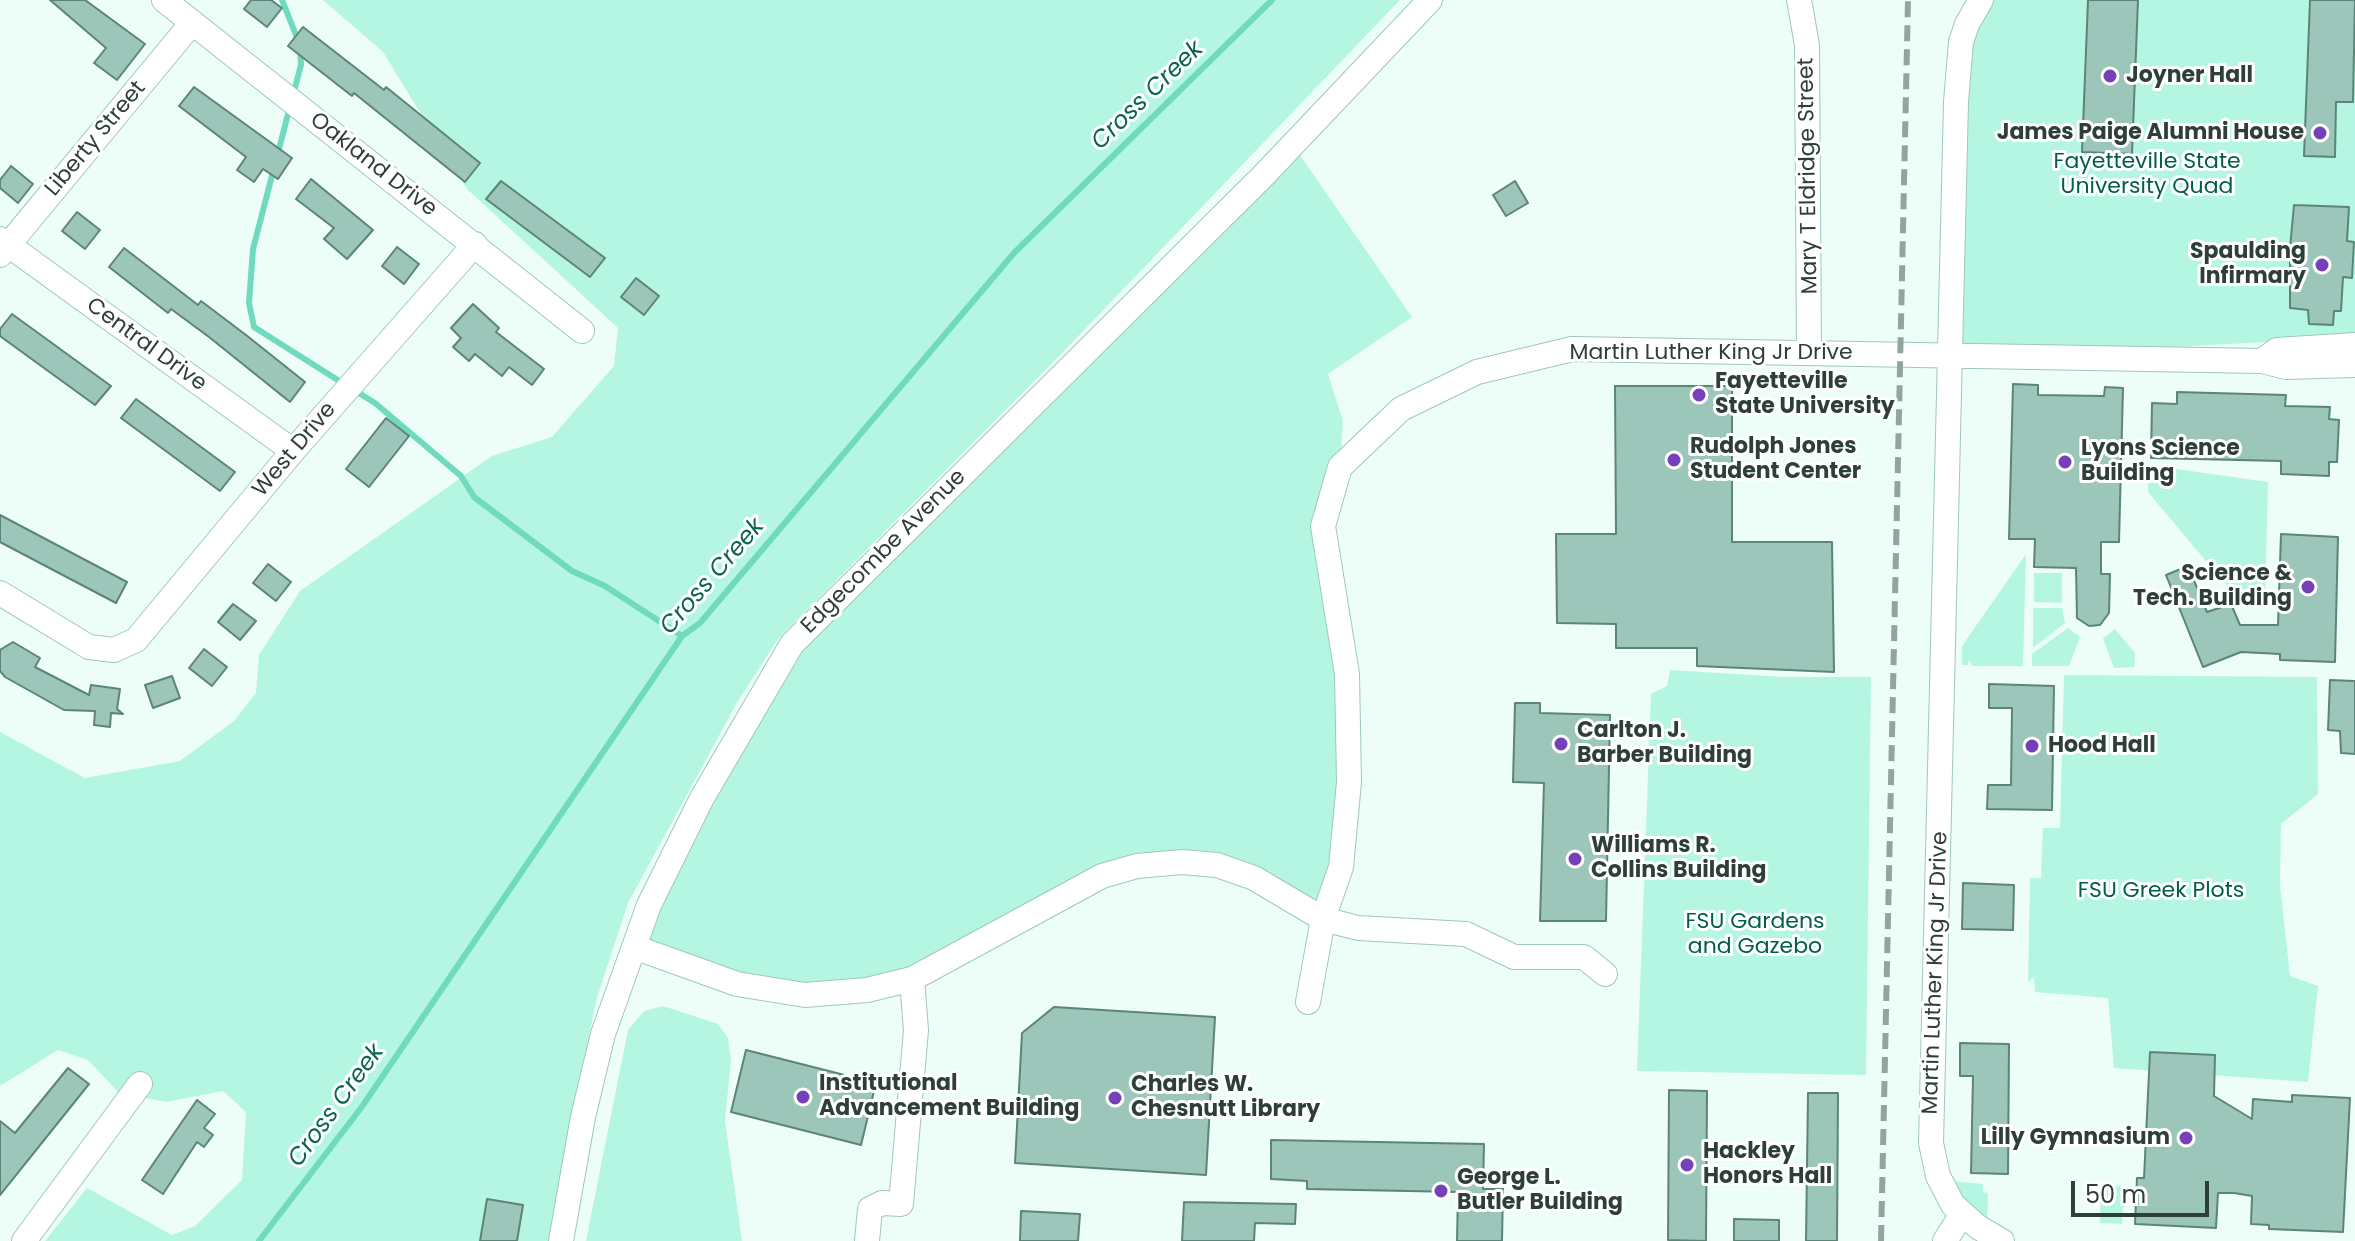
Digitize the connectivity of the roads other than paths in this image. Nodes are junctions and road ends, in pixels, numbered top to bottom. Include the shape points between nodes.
1 (164, 0) edge
2 (1430, 0) edge
3 (1799, 0) edge
4 (1981, 0) edge
5 (192, 23) junction
6 (475, 244) junction
7 (3, 246) edge
8 (582, 331) dead end
9 (2355, 345) edge
10 (1809, 353) junction
11 (1952, 356) junction
12 (2262, 361) junction
13 (2355, 365) edge
14 (293, 451) junction
15 (0, 593) edge
16 (1323, 919) junction
17 (634, 947) junction
18 (1605, 974) dead end
19 (912, 979) junction
20 (1308, 1002) dead end
21 (140, 1084) dead end
22 (1962, 1214) junction
23 (24, 1241) edge
24 (561, 1241) edge
25 (867, 1241) edge
26 (1945, 1241) edge
27 (2002, 1241) edge

1 - 5 street, Oakland Drive
2 - 17 street, Edgecombe Avenue via 1263,176 792,644 702,798
3 - 10 street, Mary T Eldridge Street via 1807,45
4 - 11 street, Martin Luther King Jr Drive via 1967,24 1959,58
5 - 6 street, Oakland Drive
5 - 7 street, Liberty Street
6 - 8 street, Oakland Drive
6 - 14 street, West Drive
7 - 14 street, Central Drive
9 - 12 street, Martin Luther King Jr Drive via 2277,350
10 - 11 street, Martin Luther King Jr Drive
10 - 16 street, Martin Luther King Jr Drive via 1572,349 1477,372 1401,409 1340,467 1323,526 1347,674 1349,782 1341,867
11 - 12 street, Martin Luther King Jr Drive
11 - 22 street, Martin Luther King Jr Drive via 1931,1143 1938,1176
12 - 13 street, Martin Luther King Jr Drive via 2286,367
14 - 15 street, West Drive via 145,632 126,647 89,647
16 - 18 street via 1358,928 1466,934 1514,957 1584,957
16 - 19 street via 1254,878 1217,865 1157,862 1078,887
16 - 20 street, Martin Luther King Jr Drive
17 - 19 street via 737,984 781,992 840,993
17 - 24 street, Edgecombe Avenue via 603,1034
19 - 25 street via 916,1030 901,1204 882,1203 870,1209
21 - 23 street
22 - 26 street
22 - 27 street

